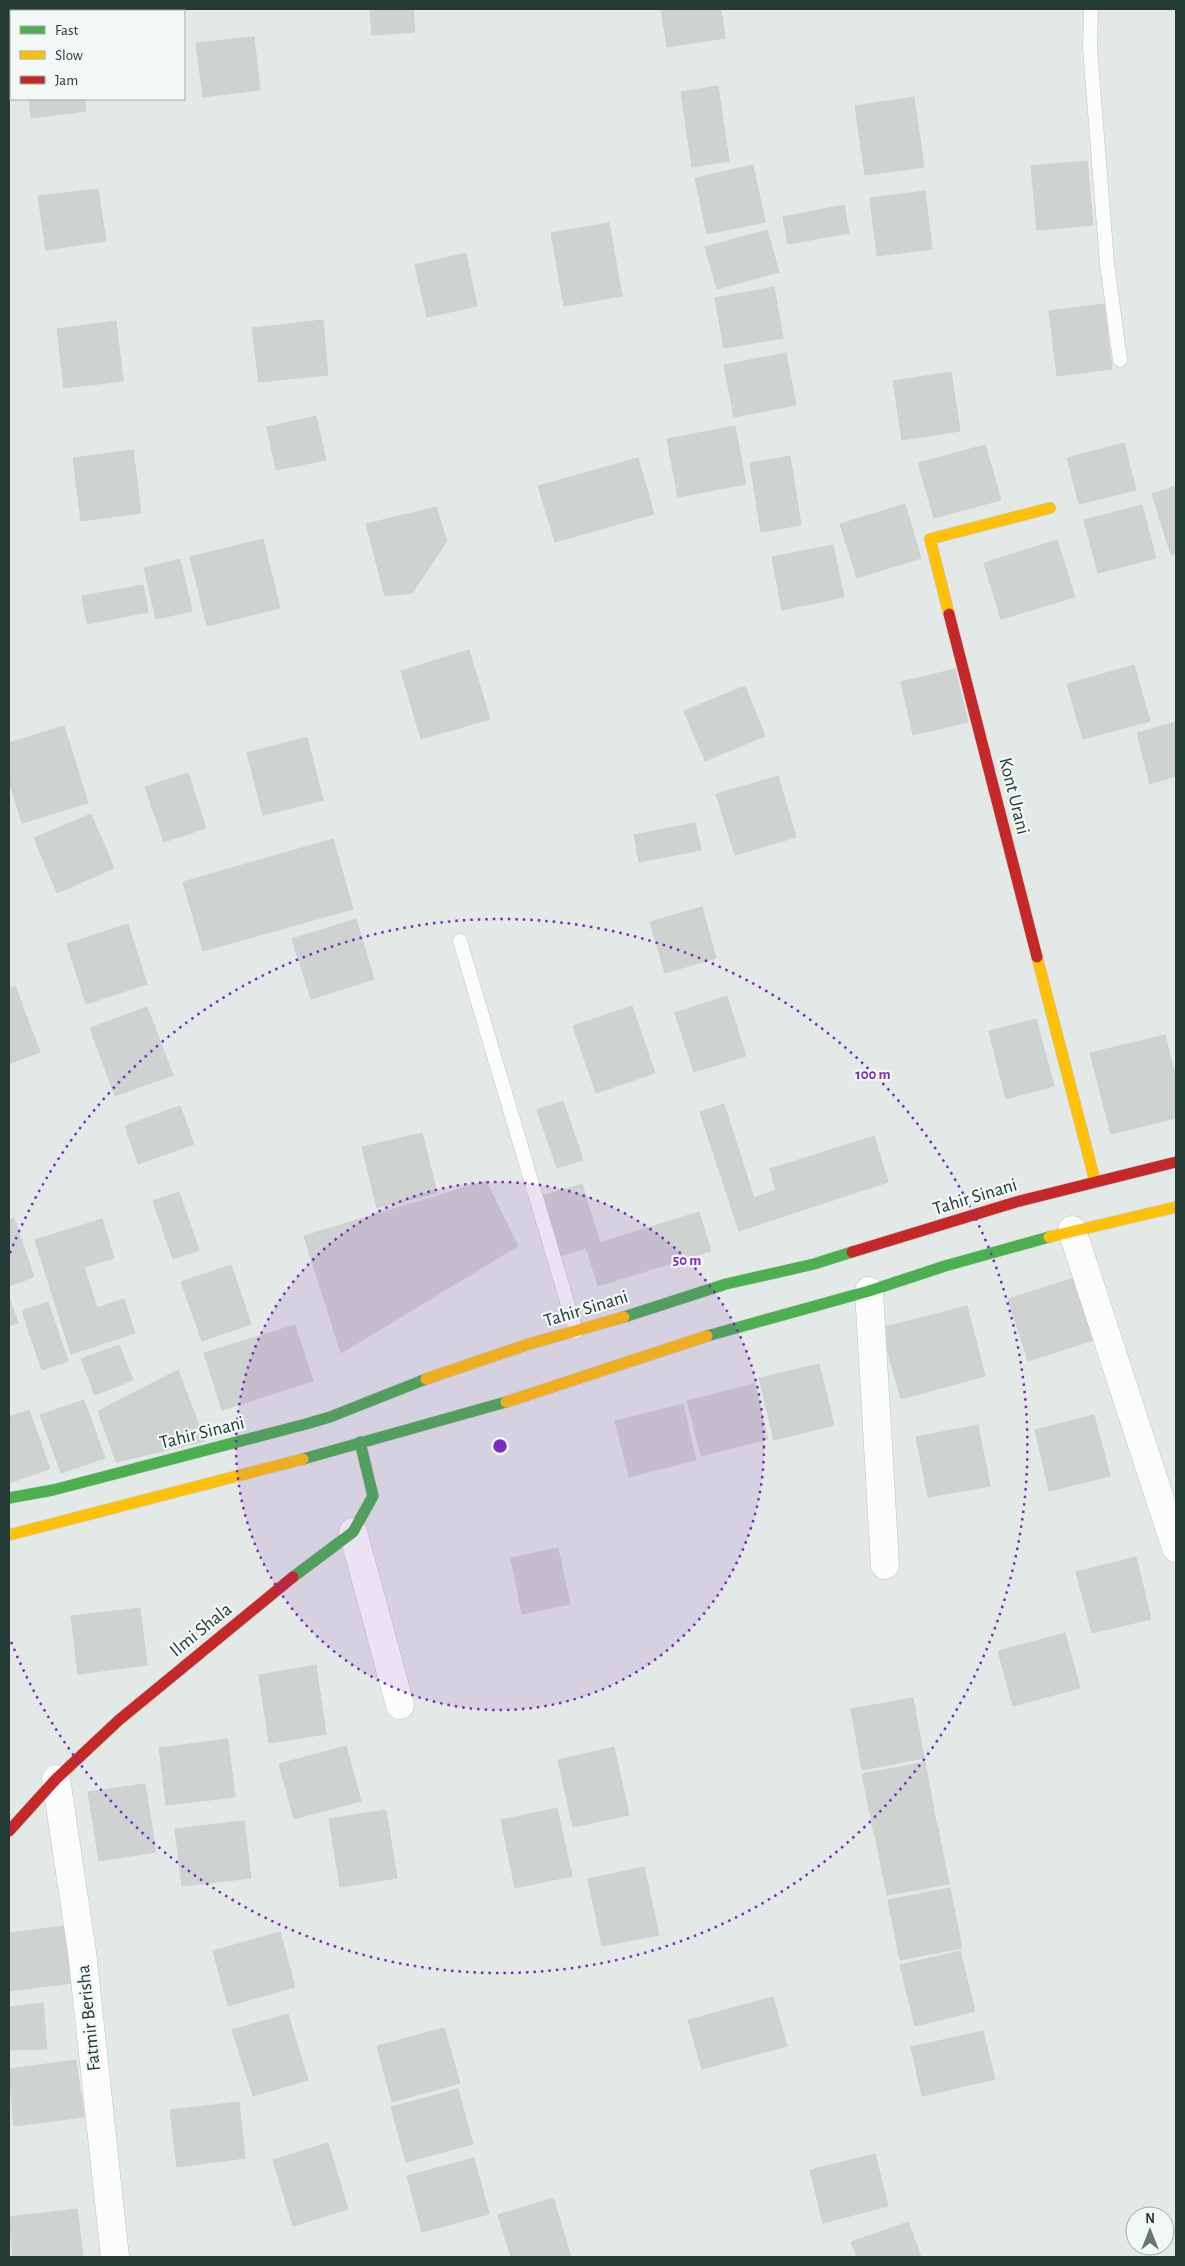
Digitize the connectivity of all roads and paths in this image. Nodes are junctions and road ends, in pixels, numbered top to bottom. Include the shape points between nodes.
1 (1091, 9) edge
2 (1120, 360) dead end
3 (1050, 508) dead end
4 (460, 940) dead end
5 (1176, 1162) edge
6 (1095, 1181) junction
7 (1176, 1207) edge
8 (1072, 1230) junction
9 (869, 1291) junction
10 (576, 1332) junction
11 (360, 1442) junction
12 (9, 1498) edge
13 (353, 1532) junction
14 (9, 1535) edge
15 (1176, 1548) edge
16 (885, 1565) dead end
17 (400, 1705) dead end
18 (56, 1779) junction
19 (9, 1831) edge
20 (115, 2257) edge

1 - 2 lane via 1090,48 1105,235
3 - 6 main road, Kont Urani via 930,539
4 - 10 lane
5 - 6 main road, Tahir Sinani
6 - 10 main road, Tahir Sinani via 814,1264 726,1284
7 - 8 main road
8 - 9 main road
8 - 15 street
9 - 11 main road via 687,1342 512,1401
9 - 16 street
10 - 12 main road, Tahir Sinani via 529,1344 314,1422 53,1490
11 - 13 main road, Ilmi Shala via 373,1496
11 - 14 main road
13 - 17 street
13 - 18 main road, Ilmi Shala via 313,1561 127,1714
18 - 19 main road, Ilmi Shala
18 - 20 street, Fatmir Berisha via 82,1952

